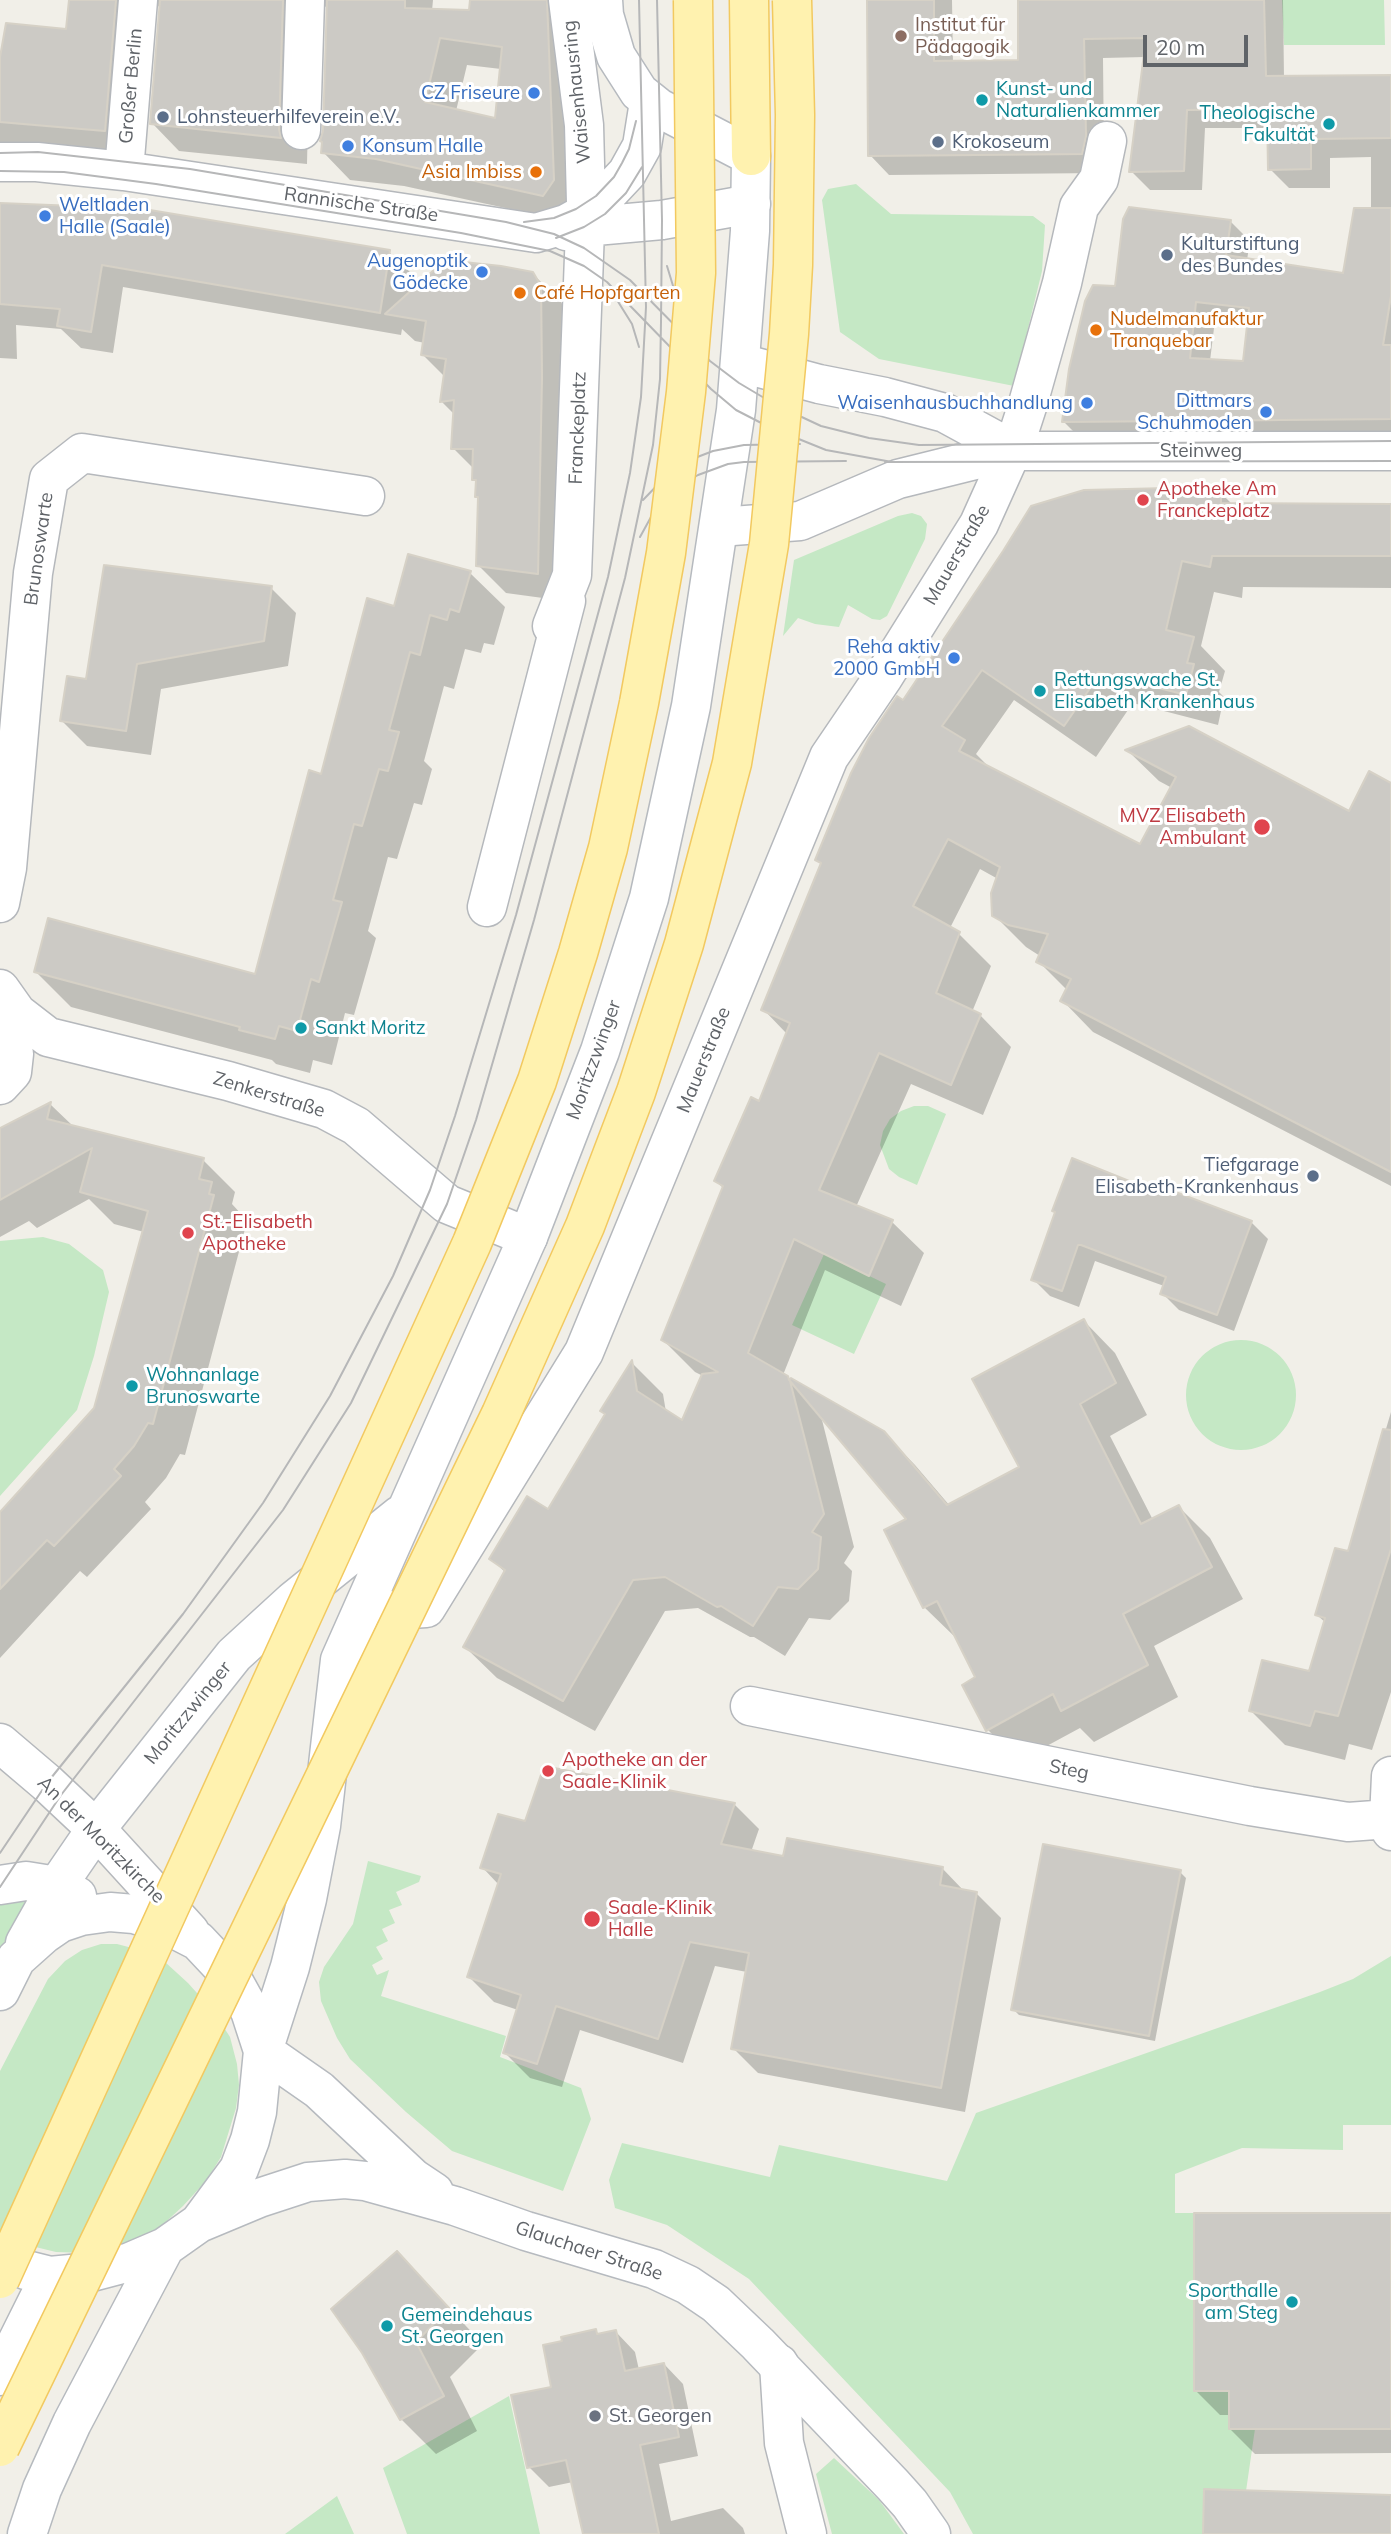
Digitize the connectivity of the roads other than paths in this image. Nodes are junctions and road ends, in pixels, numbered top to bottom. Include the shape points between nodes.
1 (138, 0) edge
2 (305, 0) edge
3 (568, 0) edge
4 (603, 0) edge
5 (693, 0) edge
6 (749, 0) edge
7 (793, 0) edge
8 (649, 102) junction
9 (301, 130) dead end
10 (1107, 141) dead end
11 (751, 156) junction
12 (0, 162) edge
13 (124, 172) junction
14 (751, 204) junction
15 (584, 221) junction
16 (741, 363) junction
17 (1011, 451) junction
18 (1391, 451) edge
19 (365, 496) dead end
20 (719, 527) junction
21 (0, 903) edge
22 (487, 907) dead end
23 (5, 1022) edge
24 (0, 1085) edge
25 (528, 1237) junction
26 (407, 1510) junction
27 (359, 1614) junction
28 (750, 1706) dead end
29 (0, 1743) edge
30 (1391, 1776) edge
31 (1390, 1825) edge
32 (96, 1829) junction
33 (0, 1885) edge
34 (57, 1886) junction
35 (110, 1912) junction
36 (198, 1941) junction
37 (8, 1975) edge
38 (263, 2051) junction
39 (455, 2206) junction
40 (199, 2223) junction
41 (165, 2247) junction
42 (0, 2260) edge
43 (50, 2276) junction
44 (0, 2279) edge
45 (779, 2364) junction
46 (0, 2376) edge
47 (0, 2447) edge
48 (27, 2534) edge
49 (807, 2534) edge
50 (930, 2534) edge

1 - 13 street, Großer Berlin
2 - 9 street
3 - 15 street, Waisenhausring via 584,125
4 - 8 street, Waisenhausring via 616,56
5 - 44 main road, bridge via 696,272 686,393 666,553 639,703 608,848 578,953 537,1081 472,1243
6 - 11 main road
7 - 47 main road, bridge via 793,265 769,544 732,763 684,944 636,1092 585,1226 501,1414
8 - 11 street, Waisenhausring
8 - 15 street via 642,146 627,173
10 - 17 street via 1099,179 1079,207 1062,283
11 - 14 street
12 - 13 street, Rannische Straße
13 - 15 street, Rannische Straße via 536,233 554,234
14 - 15 street, Rannische Straße via 662,220
14 - 16 street
15 - 22 street, Franckeplatz via 565,592
16 - 17 street via 945,413
16 - 20 street
17 - 18 street, Steinweg
17 - 20 street via 898,479 800,521
17 - 27 street, Mauerstraße via 979,524 829,757 584,1352 426,1608
19 - 21 street, Brunoswarte via 82,453 50,479 33,573
20 - 25 street, Moritzzwinger via 691,706 649,898 600,1051
23 - 24 street, Zenkerstraße via 14,1054 12,1072
23 - 25 street, Zenkerstraße via 324,1110 356,1126 447,1204
25 - 26 street, Moritzzwinger
26 - 27 street, Moritzzwinger
26 - 32 street, Moritzzwinger via 234,1655
27 - 38 street, Moritzzwinger via 340,1660 321,1826 307,1899
28 - 31 street, Steg via 1250,1806
29 - 32 street, An der Moritzkirche
30 - 31 street
32 - 34 street, Moritzzwinger
32 - 36 street, An der Moritzkirche
33 - 34 street via 26,1881
34 - 35 street
34 - 37 street, Moritzzwinger
35 - 36 street via 162,1922
35 - 37 street via 60,1923 44,1934
36 - 38 street, An der Moritzkirche via 230,1975 250,2011
38 - 39 street via 319,2090 413,2178
38 - 40 street via 250,2140 239,2169
39 - 40 street via 365,2181 324,2180 259,2198
39 - 45 street, Glauchaer Straße via 654,2269 688,2285 716,2304
40 - 41 street
41 - 43 street via 92,2272
41 - 48 street via 72,2423
42 - 43 street
43 - 46 street
45 - 49 street via 785,2443
45 - 50 street, Glauchaer Straße via 901,2494

